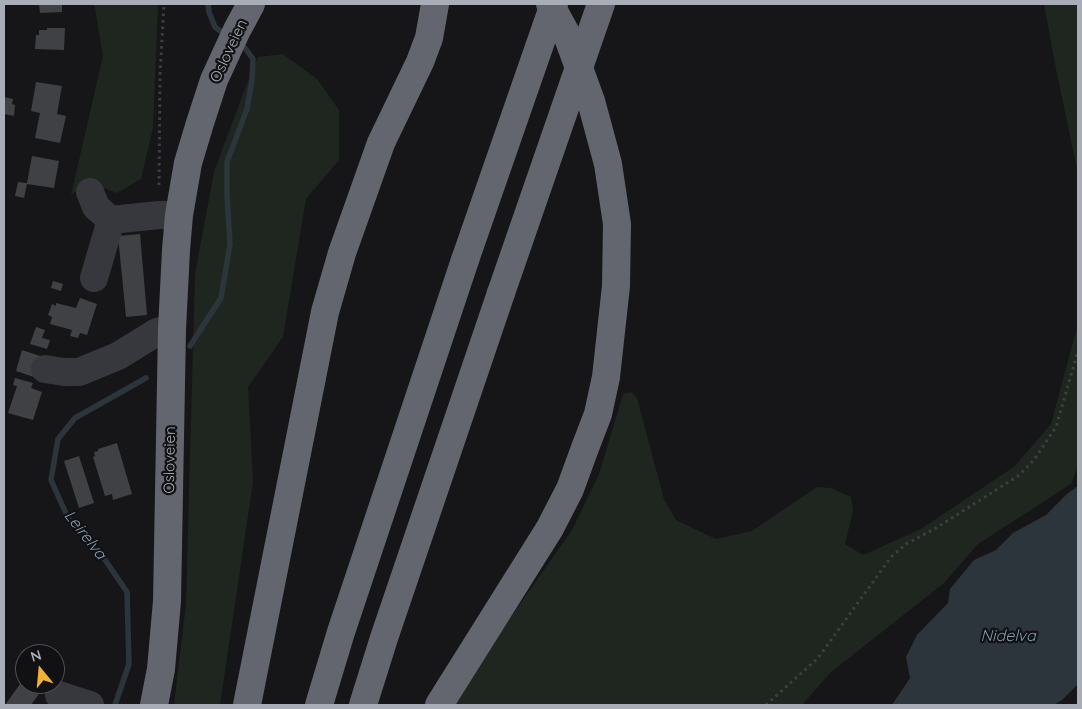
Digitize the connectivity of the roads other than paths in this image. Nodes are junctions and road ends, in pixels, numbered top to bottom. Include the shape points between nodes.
1 (251, 4) edge
2 (435, 4) edge
3 (550, 4) edge
4 (554, 4) edge
5 (601, 4) edge
6 (90, 192) dead end
7 (179, 215) junction
8 (111, 220) junction
9 (94, 278) dead end
10 (172, 329) junction
11 (44, 369) dead end
12 (59, 695) dead end
13 (90, 705) edge
14 (154, 705) edge
15 (247, 705) edge
16 (319, 705) edge
17 (363, 705) edge
18 (439, 705) edge

1 - 7 highway, Osloveien via 214,80 188,163
2 - 15 highway via 429,38 381,143 325,312
3 - 18 highway via 568,35 608,164 616,224 616,286 606,377 598,414 570,489 550,528
4 - 16 highway, bridge via 465,260
5 - 17 highway, bridge
6 - 8 lane via 96,207
7 - 8 lane
7 - 10 highway, Osloveien
8 - 9 lane
10 - 11 lane via 157,332 118,356 79,372
10 - 14 highway, Osloveien via 167,601
12 - 13 lane

